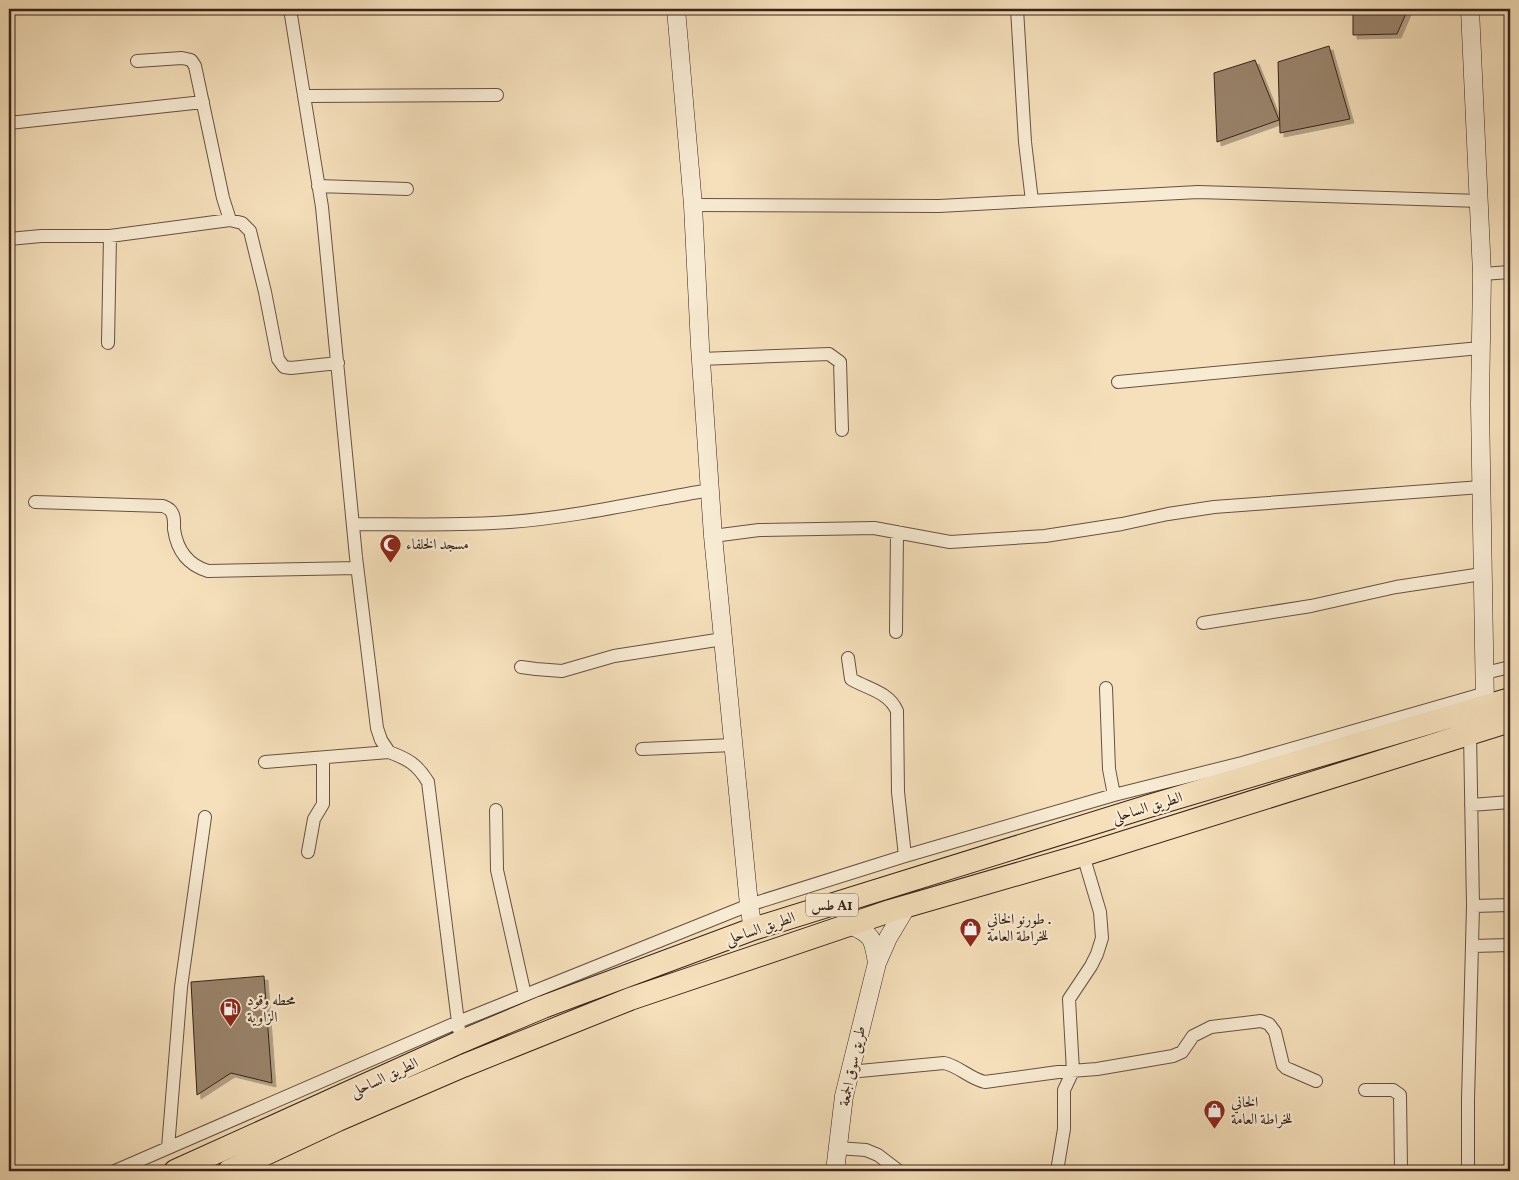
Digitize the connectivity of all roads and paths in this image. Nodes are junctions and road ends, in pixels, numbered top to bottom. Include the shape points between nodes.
1 (290, 9) edge
2 (676, 9) edge
3 (1017, 9) edge
4 (1470, 9) edge
5 (137, 61) dead end
6 (498, 95) dead end
7 (304, 96) junction
8 (203, 102) junction
9 (9, 123) edge
10 (318, 186) junction
11 (407, 189) dead end
12 (1032, 201) junction
13 (1480, 201) junction
14 (693, 204) junction
15 (230, 220) junction
16 (110, 236) junction
17 (9, 239) edge
18 (1510, 272) edge
19 (1482, 274) junction
20 (108, 344) dead end
21 (1480, 348) junction
22 (701, 359) junction
23 (338, 364) junction
24 (1118, 382) dead end
25 (842, 430) dead end
26 (1481, 487) junction
27 (710, 490) junction
28 (35, 502) dead end
29 (353, 524) junction
30 (897, 532) junction
31 (713, 536) junction
32 (357, 568) junction
33 (1482, 574) junction
34 (1203, 623) dead end
35 (896, 632) dead end
36 (723, 639) junction
37 (848, 658) dead end
38 (521, 667) dead end
39 (1510, 667) edge
40 (1484, 674) junction
41 (1106, 688) dead end
42 (1510, 699) edge
43 (1485, 700) junction
44 (1510, 721) edge
45 (1470, 733) junction
46 (734, 745) junction
47 (642, 749) dead end
48 (389, 752) junction
49 (323, 758) junction
50 (265, 762) dead end
51 (1261, 772) junction
52 (1114, 795) junction
53 (1269, 796) junction
54 (1510, 802) edge
55 (1471, 805) junction
56 (496, 810) dead end
57 (205, 817) dead end
58 (308, 852) dead end
59 (1083, 854) junction
60 (905, 856) junction
61 (749, 905) junction
62 (1510, 905) edge
63 (907, 906) junction
64 (1473, 906) junction
65 (850, 925) junction
66 (754, 929) junction
67 (1510, 945) edge
68 (1472, 946) junction
69 (876, 963) junction
70 (525, 996) junction
71 (459, 1032) junction
72 (463, 1066) junction
73 (1073, 1071) junction
74 (849, 1072) junction
75 (1316, 1081) dead end
76 (1365, 1090) dead end
77 (168, 1148) junction
78 (838, 1148) junction
79 (116, 1171) edge
80 (175, 1171) edge
81 (229, 1171) edge
82 (836, 1171) edge
83 (899, 1171) edge
84 (1057, 1171) edge
85 (1401, 1171) edge
86 (1468, 1171) edge

1 - 7 street
2 - 14 street
3 - 12 street
4 - 13 street
5 - 8 street via 191,60
6 - 7 street
7 - 10 street
8 - 9 street
8 - 15 street
10 - 11 street
10 - 23 street
12 - 13 street via 1198,192
12 - 14 street via 939,206
13 - 19 street
14 - 22 street
15 - 16 street
15 - 23 street via 242,223 250,231 276,352 284,367
16 - 17 street
16 - 20 street
18 - 19 street
19 - 21 street
21 - 24 street
21 - 26 street
22 - 25 street via 829,354 840,362
22 - 27 street
23 - 29 street
26 - 30 street via 1214,507 1045,536 956,542
26 - 33 street
27 - 29 street via 510,522
27 - 31 street
28 - 32 street via 163,506 174,518 179,548 189,562 208,571
29 - 32 street
30 - 31 street via 874,528 760,530
30 - 35 street
31 - 36 street
32 - 48 street via 377,728
33 - 34 street
33 - 40 street
36 - 38 street via 614,656 562,670
36 - 46 street
37 - 60 street via 852,680 887,697 897,711 898,792
39 - 40 street
40 - 43 street
41 - 52 street via 1109,769
42 - 43 highway, الطريق الساحلى / طس A1
43 - 51 highway, الطريق الساحلى / طس A1
43 - 52 street
44 - 45 highway, الطريق الساحلى / طس A1
45 - 53 highway, الطريق الساحلى / طس A1
45 - 55 street
46 - 47 street
46 - 61 street
48 - 49 street
48 - 71 street via 406,758 419,768 428,782
49 - 50 street
49 - 58 street via 323,804 314,819
51 - 53 highway
51 - 66 highway, الطريق الساحلى / طس A1
52 - 60 street
53 - 59 highway, الطريق الساحلى / طس A1
54 - 55 street
55 - 64 street
56 - 70 street via 497,870
57 - 77 street via 181,987
59 - 63 highway, الطريق الساحلى / طس A1
59 - 73 street via 1100,912 1102,938 1092,966 1069,999
60 - 61 street
61 - 66 street
61 - 70 street
62 - 64 street
63 - 65 highway, الطريق الساحلى / طس A1
63 - 69 street, طريق سوق الجمعة
64 - 68 street
65 - 69 street, طريق سوق الجمعة via 866,932 874,944
65 - 72 highway, الطريق الساحلى / طس A1 via 630,999
66 - 71 highway, الطريق الساحلى / طس A1 via 543,1007
67 - 68 street
68 - 86 street
69 - 74 street, طريق سوق الجمعة
70 - 71 street
71 - 72 street
71 - 77 street
71 - 80 highway, الطريق الساحلى / طس A1
72 - 81 highway, الطريق الساحلى / طس A1
73 - 74 street via 985,1082 944,1063
73 - 75 street via 1173,1056 1182,1052 1194,1036 1211,1027 1260,1021 1269,1024 1275,1032 1283,1065
73 - 84 street via 1064,1090 1064,1129
74 - 78 street, طريق سوق الجمعة
76 - 85 street via 1393,1090 1400,1096
77 - 79 street
78 - 82 street, طريق سوق الجمعة
78 - 83 street via 866,1150

